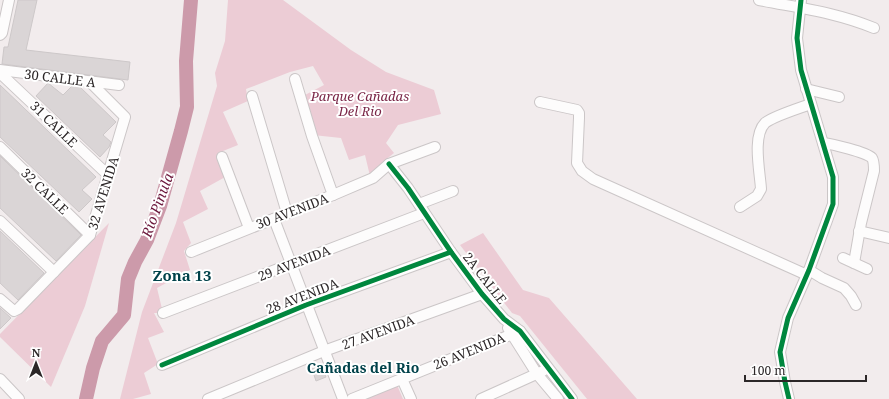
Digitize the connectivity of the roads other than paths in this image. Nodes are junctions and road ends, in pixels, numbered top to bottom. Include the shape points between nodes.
1 (758, 0) edge
2 (7, 1) edge
3 (800, 3) edge
4 (874, 28) dead end
5 (0, 35) edge
6 (0, 71) edge
7 (295, 79) dead end
8 (90, 82) junction
9 (120, 85) dead end
10 (806, 89) junction
11 (252, 96) dead end
12 (839, 97) dead end
13 (540, 102) dead end
14 (811, 104) junction
15 (823, 143) junction
16 (0, 147) edge
17 (435, 147) dead end
18 (222, 157) dead end
19 (389, 164) junction
20 (108, 175) junction
21 (453, 191) dead end
22 (333, 196) junction
23 (740, 207) dead end
24 (421, 208) junction
25 (287, 213) junction
26 (274, 219) junction
27 (0, 221) edge
28 (249, 228) junction
29 (859, 231) junction
30 (90, 235) junction
31 (889, 238) edge
32 (191, 252) dead end
33 (451, 252) junction
34 (843, 258) dead end
35 (854, 263) junction
36 (291, 264) junction
37 (867, 269) dead end
38 (54, 272) junction
39 (808, 273) junction
40 (482, 294) junction
41 (0, 298) edge
42 (306, 305) junction
43 (856, 305) dead end
44 (163, 313) dead end
45 (515, 332) junction
46 (324, 351) junction
47 (162, 365) dead end
48 (548, 369) junction
49 (537, 374) junction
50 (0, 379) edge
51 (402, 379) junction
52 (19, 399) edge
53 (208, 399) edge
54 (343, 399) edge
55 (352, 399) edge
56 (411, 399) edge
57 (480, 399) edge
58 (558, 399) edge
59 (572, 399) edge
60 (789, 399) edge

1 - 3 street via 793,7
2 - 5 street
3 - 4 street
3 - 10 street via 797,38 800,70
6 - 8 street, 30 CALLE A
6 - 20 street, 31 CALLE
7 - 22 street
8 - 9 street, 30 CALLE A
8 - 20 street, 32 AVENIDA via 126,117
10 - 12 street
10 - 14 street
11 - 25 street
13 - 39 street via 577,110 579,113 577,164 582,171
14 - 15 street
14 - 23 street via 766,122 758,143 761,189 758,196
15 - 29 street via 872,158 874,171
15 - 39 street via 833,177 833,204
16 - 30 street, 32 CALLE
17 - 19 street
18 - 28 street
19 - 22 street, 30 AVENIDA via 373,178
19 - 24 street, 2A CALLE
20 - 30 street, 32 AVENIDA
21 - 24 street, 29 AVENIDA
22 - 25 street, 30 AVENIDA
24 - 33 street, 2A CALLE
24 - 36 street, 29 AVENIDA
25 - 26 street, 30 AVENIDA
26 - 28 street, 30 AVENIDA
26 - 36 street
27 - 38 street
28 - 32 street, 30 AVENIDA
29 - 31 street
29 - 35 street
30 - 38 street, 32 AVENIDA
33 - 40 street, 2A CALLE
33 - 42 street, 28 AVENIDA
34 - 35 street
35 - 37 street
36 - 42 street
36 - 44 street, 29 AVENIDA
38 - 41 street, 32 AVENIDA via 14,311
39 - 43 street via 844,288
39 - 60 street via 788,318 780,352
40 - 45 street, 2A CALLE
40 - 46 street, 27 AVENIDA
42 - 46 street
42 - 47 street, 28 AVENIDA
45 - 48 street, 2A CALLE
45 - 49 street, 2A CALLE
45 - 51 street, 26 AVENIDA
46 - 53 street, 27 AVENIDA
46 - 54 street
48 - 49 street
48 - 59 street, 2A CALLE
49 - 57 street
49 - 58 street, 2A CALLE
50 - 52 street
51 - 55 street, 26 AVENIDA
51 - 56 street

